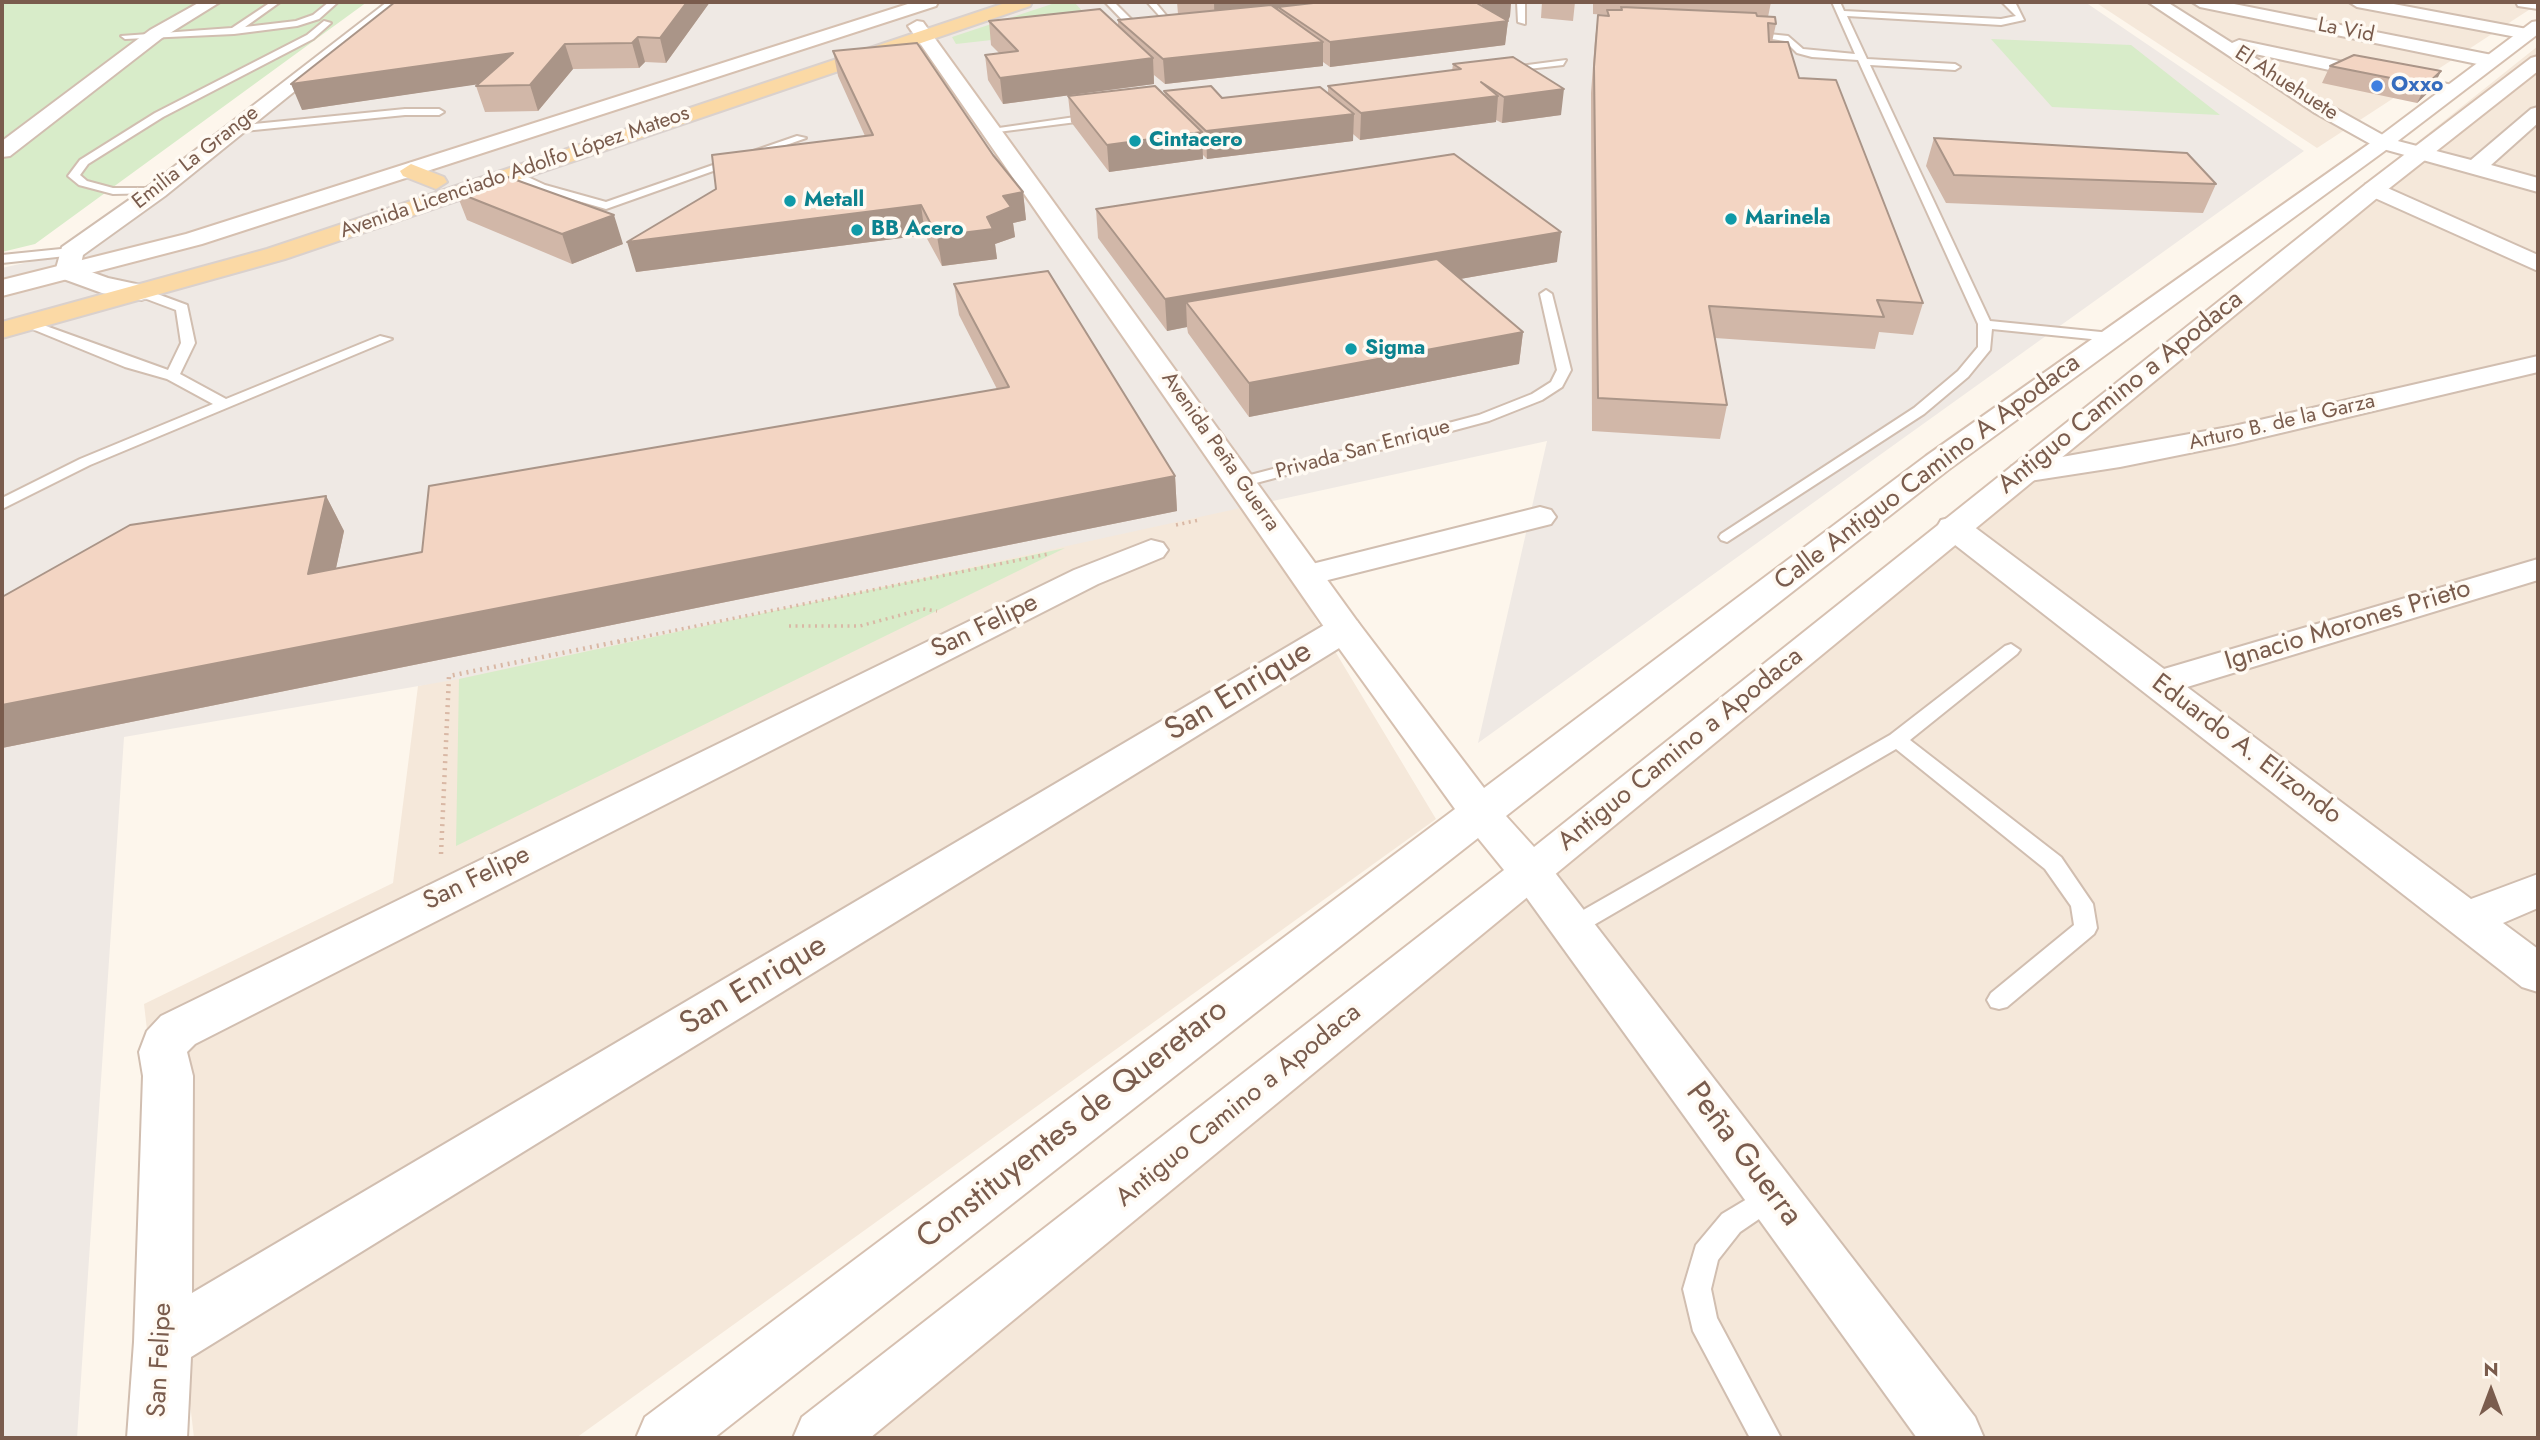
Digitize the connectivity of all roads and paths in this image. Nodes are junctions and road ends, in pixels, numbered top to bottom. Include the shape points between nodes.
1 (182, 2) edge
2 (212, 2) edge
3 (276, 2) edge
4 (334, 2) edge
5 (397, 2) edge
6 (988, 2) edge
7 (1024, 2) edge
8 (1109, 2) edge
9 (1151, 2) edge
10 (1521, 2) edge
11 (2006, 2) edge
12 (2156, 2) edge
13 (2200, 2) edge
14 (2357, 2) edge
15 (2524, 2) edge
16 (2538, 4) edge
17 (1838, 7) edge
18 (924, 21) edge
19 (1522, 22) dead end
20 (327, 23) dead end
21 (1189, 25) edge
22 (1177, 30) junction
23 (2533, 30) edge
24 (234, 31) junction
25 (156, 34) junction
26 (1741, 34) edge
27 (125, 36) junction
28 (2221, 42) junction
29 (1909, 53) dead end
30 (1860, 57) junction
31 (2492, 61) junction
32 (2538, 61) edge
33 (1563, 62) dead end
34 (84, 65) dead end
35 (1955, 67) dead end
36 (1494, 70) edge
37 (2449, 90) junction
38 (439, 112) dead end
39 (2538, 113) edge
40 (1107, 115) edge
41 (234, 129) junction
42 (990, 130) junction
43 (801, 138) dead end
44 (2383, 143) junction
45 (2, 151) edge
46 (2421, 154) junction
47 (2475, 168) junction
48 (411, 171) junction
49 (513, 174) junction
50 (436, 182) junction
51 (2538, 185) edge
52 (2374, 189) junction
53 (157, 191) junction
54 (2, 260) edge
55 (69, 262) junction
56 (2538, 264) edge
57 (102, 285) junction
58 (2, 288) edge
59 (141, 292) junction
60 (1546, 294) dead end
61 (2, 310) edge
62 (1985, 324) junction
63 (14, 327) edge
64 (2111, 337) junction
65 (385, 339) dead end
66 (2538, 364) edge
67 (172, 376) junction
68 (225, 404) junction
69 (1484, 418) joint
70 (2023, 473) junction
71 (1241, 482) junction
72 (2, 504) edge
73 (1540, 517) dead end
74 (1199, 520) dead end
75 (1953, 527) junction
76 (1727, 537) dead end
77 (1162, 538) joint
78 (1027, 566) dead end
79 (2538, 569) edge
80 (1308, 575) junction
81 (932, 618) dead end
82 (789, 626) dead end
83 (1344, 629) junction
84 (2011, 650) dead end
85 (2158, 683) junction
86 (1898, 740) junction
87 (1479, 813) junction
88 (454, 849) dead end
89 (1531, 872) junction
90 (2538, 890) edge
91 (2467, 919) junction
92 (1572, 927) junction
93 (2538, 974) edge
94 (1999, 1000) dead end
95 (1773, 1195) junction
96 (163, 1342) junction
97 (157, 1438) edge
98 (666, 1438) edge
99 (824, 1438) edge
100 (1766, 1438) edge
101 (1954, 1438) edge

1 - 27 street
2 - 25 street
3 - 24 lane
4 - 24 lane via 316,17 297,23
5 - 41 street, Emilia La Grange
6 - 18 main road, Avenida Licenciado Adolfo López Mateos
7 - 18 main road, Avenida Licenciado Adolfo López Mateos
8 - 22 lane via 1137,30
9 - 22 lane
10 - 19 lane
11 - 17 lane via 2021,19 2001,22
12 - 28 street, El Ahuehuete
13 - 31 street, La Vid
14 - 23 street
15 - 16 street
17 - 30 lane
18 - 42 street, Avenida Peña Guerra
18 - 48 street
18 - 49 main road, Avenida Licenciado Adolfo López Mateos
18 - 50 main road, Avenida Licenciado Adolfo López Mateos
20 - 53 lane via 310,37 159,115 84,162 74,176 113,191
21 - 22 lane
23 - 31 street, Calle Antiguo Camino A Apodaca
24 - 25 lane
25 - 27 lane
25 - 45 street
26 - 30 lane via 1788,38 1800,51 1812,54
27 - 34 street
28 - 37 street
28 - 44 street, El Ahuehuete
29 - 30 lane
30 - 35 lane
30 - 62 lane
31 - 37 street, Calle Antiguo Camino A Apodaca
32 - 46 street, Antiguo Camino a Apodaca
33 - 36 lane
37 - 44 street, Calle Antiguo Camino A Apodaca
38 - 41 lane
39 - 47 street
40 - 42 lane
41 - 53 street, Emilia La Grange
42 - 71 street, Avenida Peña Guerra
43 - 49 lane via 606,206
44 - 46 street, El Ahuehuete
44 - 64 street, Calle Antiguo Camino A Apodaca
46 - 47 street, El Ahuehuete
46 - 52 street, Antiguo Camino a Apodaca
47 - 51 street, El Ahuehuete
48 - 50 main road
48 - 55 street via 194,239
49 - 59 main road, Avenida Licenciado Adolfo López Mateos via 276,254
50 - 57 main road, Avenida Licenciado Adolfo López Mateos
52 - 56 street
52 - 70 street, Antiguo Camino a Apodaca
53 - 55 street, Emilia La Grange
54 - 55 lane
55 - 57 street
55 - 58 street
57 - 59 street
57 - 61 main road, Avenida Licenciado Adolfo López Mateos
59 - 63 main road, Avenida Licenciado Adolfo López Mateos
59 - 67 lane via 182,307 188,343
60 - 69 lane via 1564,370 1557,384
62 - 64 lane
62 - 76 lane via 1985,347 1978,358 1927,403
63 - 67 lane
64 - 87 street, Calle Antiguo Camino A Apodaca via 1937,463
65 - 68 lane
66 - 70 street, Arturo B. de la Garza via 2234,435
67 - 68 lane
68 - 72 lane via 85,462
69 - 71 lane, Privada San Enrique
70 - 75 street, Antiguo Camino a Apodaca
71 - 80 street, Avenida Peña Guerra
73 - 80 street
74 - 77 path
75 - 85 street, Eduardo A. Elizondo
75 - 89 street, Antiguo Camino a Apodaca
77 - 96 street, San Felipe via 178,1030 163,1052 168,1076
78 - 88 path via 1051,554 449,676 441,856
79 - 85 street, Ignacio Morones Prieto
80 - 83 street, Avenida Peña Guerra
81 - 82 path via 945,611 923,609 860,626
83 - 87 street, Avenida Peña Guerra
83 - 96 street, San Enrique
84 - 86 lane
85 - 91 street, Eduardo A. Elizondo
86 - 92 lane
86 - 94 lane via 2053,863 2082,904 2086,928
87 - 89 street, Avenida Peña Guerra
87 - 98 street, Constituyentes de Queretaro
89 - 92 street, Peña Guerra
89 - 99 street, Antiguo Camino a Apodaca
90 - 91 street
91 - 93 street, Eduardo A. Elizondo
92 - 95 street, Peña Guerra
95 - 100 lane via 1731,1223 1706,1254 1697,1289 1703,1321
95 - 101 street, Peña Guerra
96 - 97 street, San Felipe

